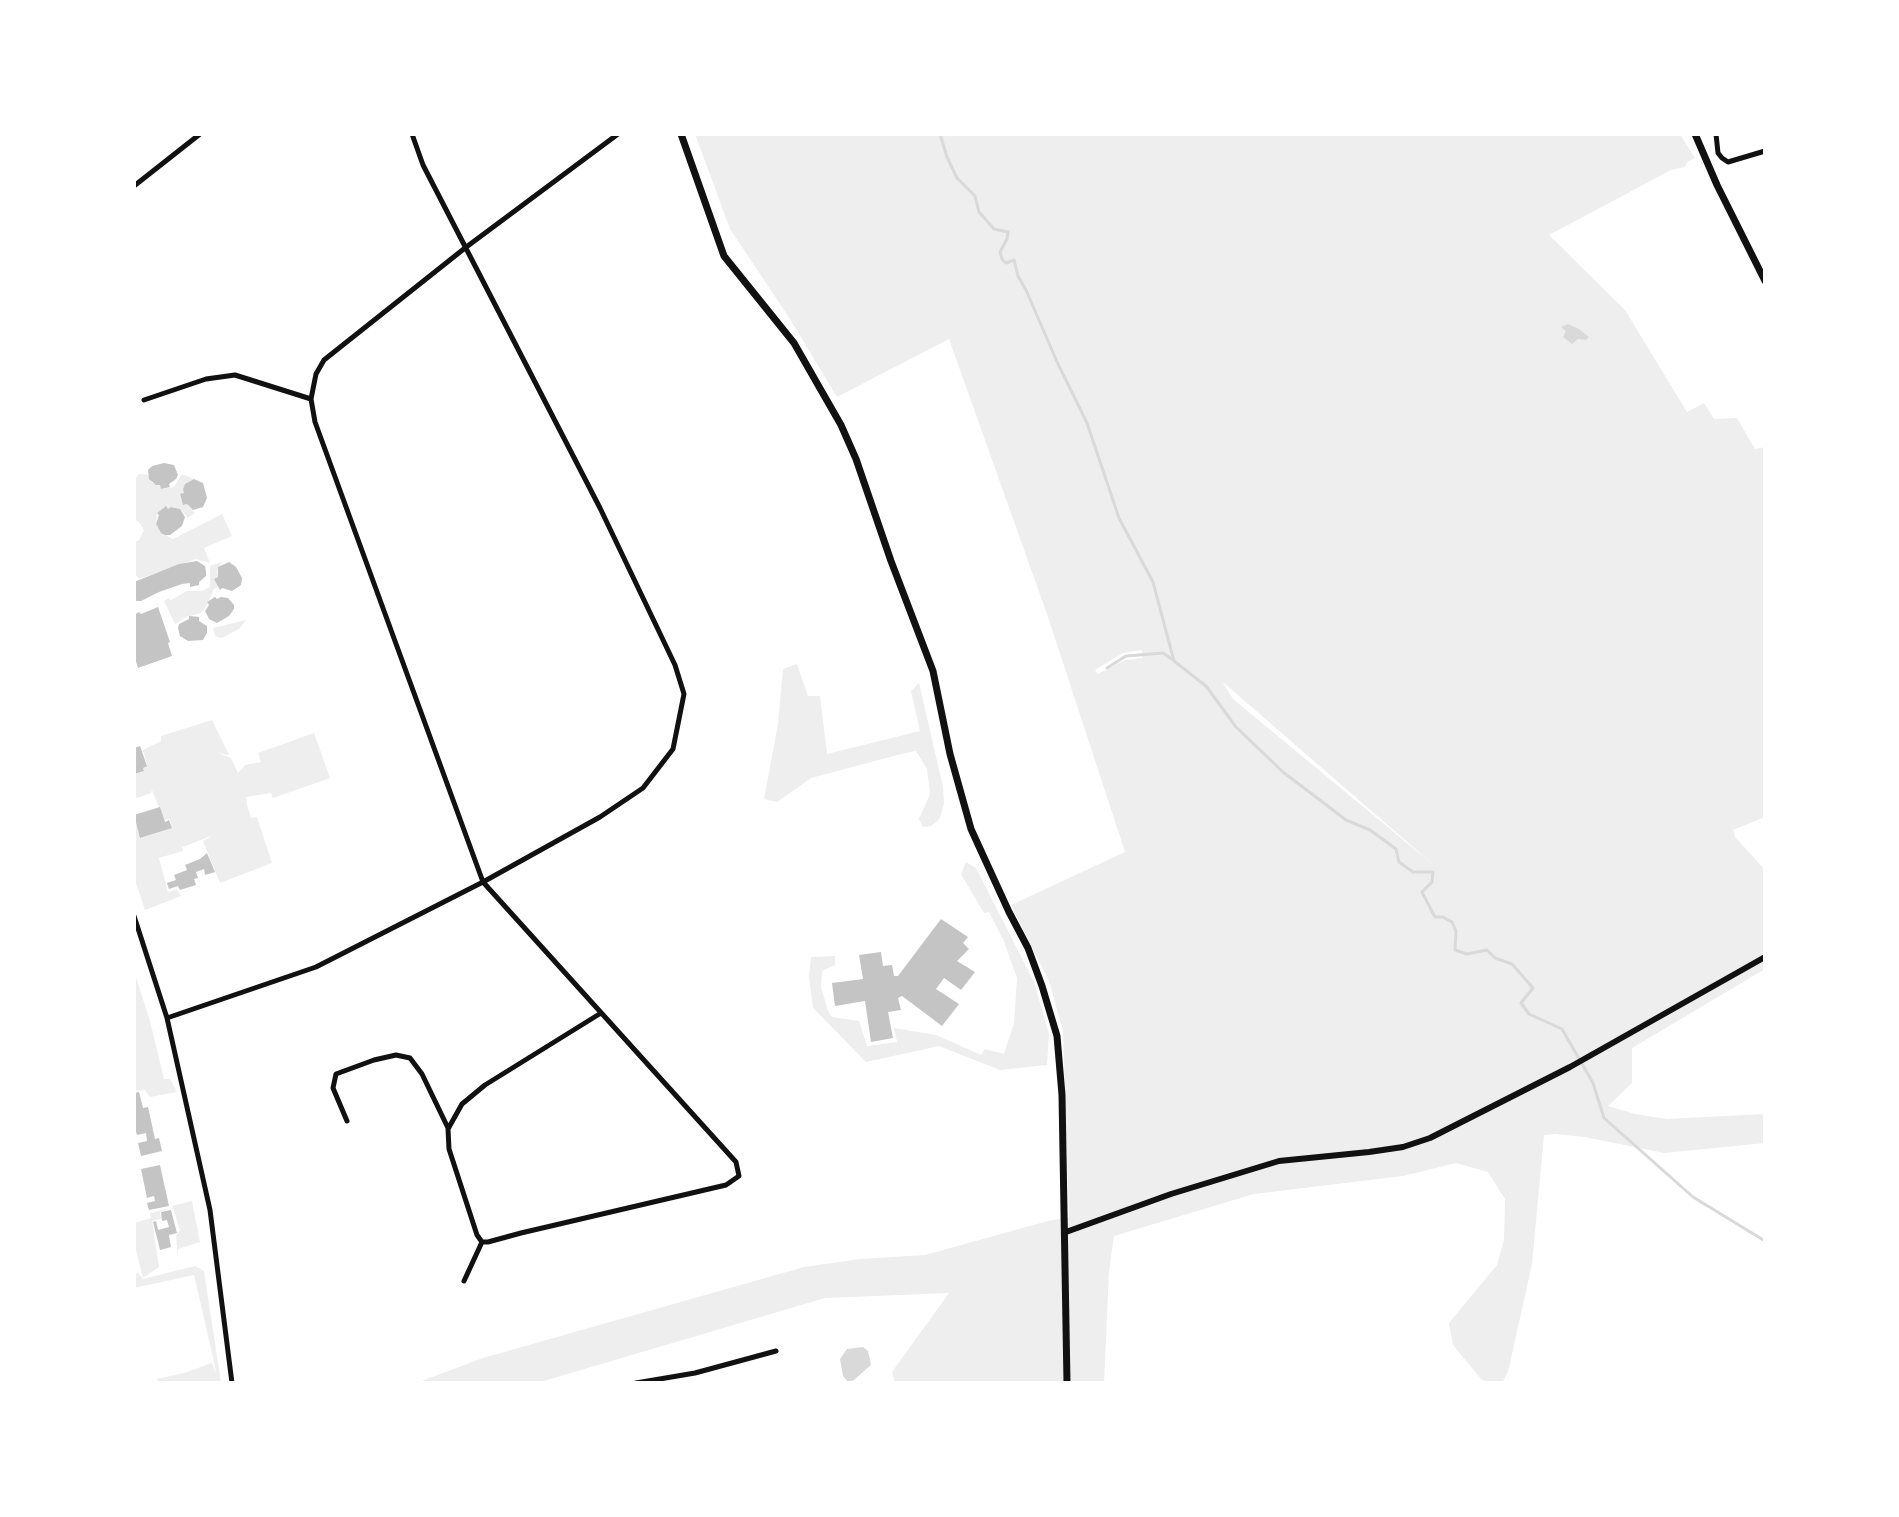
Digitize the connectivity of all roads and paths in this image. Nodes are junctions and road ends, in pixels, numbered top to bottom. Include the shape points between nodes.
1 (200, 134) edge
2 (412, 134) edge
3 (618, 134) edge
4 (681, 134) edge
5 (1695, 134) edge
6 (1716, 134) edge
7 (1765, 151) edge
8 (134, 186) edge
9 (465, 248) junction
10 (1765, 281) edge
11 (311, 399) junction
12 (144, 400) dead end
13 (483, 882) junction
14 (134, 916) edge
15 (1765, 957) edge
16 (601, 1013) junction
17 (167, 1018) junction
18 (347, 1121) dead end
19 (448, 1129) junction
20 (1066, 1232) junction
21 (482, 1242) junction
22 (464, 1281) dead end
23 (776, 1351) dead end
24 (695, 1373) junction
25 (232, 1383) edge
26 (636, 1383) edge
27 (696, 1383) edge
28 (1067, 1383) edge

1 - 8 street
2 - 9 street
3 - 9 street
4 - 20 main road via 724,256 794,343 841,425 933,671 971,829 1028,948 1057,1036
5 - 10 main road
6 - 7 street via 1718,153 1728,162
9 - 11 street via 324,360
9 - 13 street via 600,508 684,694 673,749 643,788
11 - 12 street via 235,375
11 - 13 street
13 - 16 street
13 - 17 street via 316,967
14 - 17 street
15 - 20 street via 1591,1056 1430,1138 1403,1147 1279,1161
16 - 19 street via 485,1085 462,1104
16 - 21 street via 736,1162 739,1176 726,1185
17 - 25 street via 210,1210
18 - 19 street via 333,1088 336,1074 396,1055 410,1058 422,1074
19 - 21 street via 449,1149
20 - 28 main road
21 - 22 street
23 - 24 street
24 - 26 street
24 - 27 street

